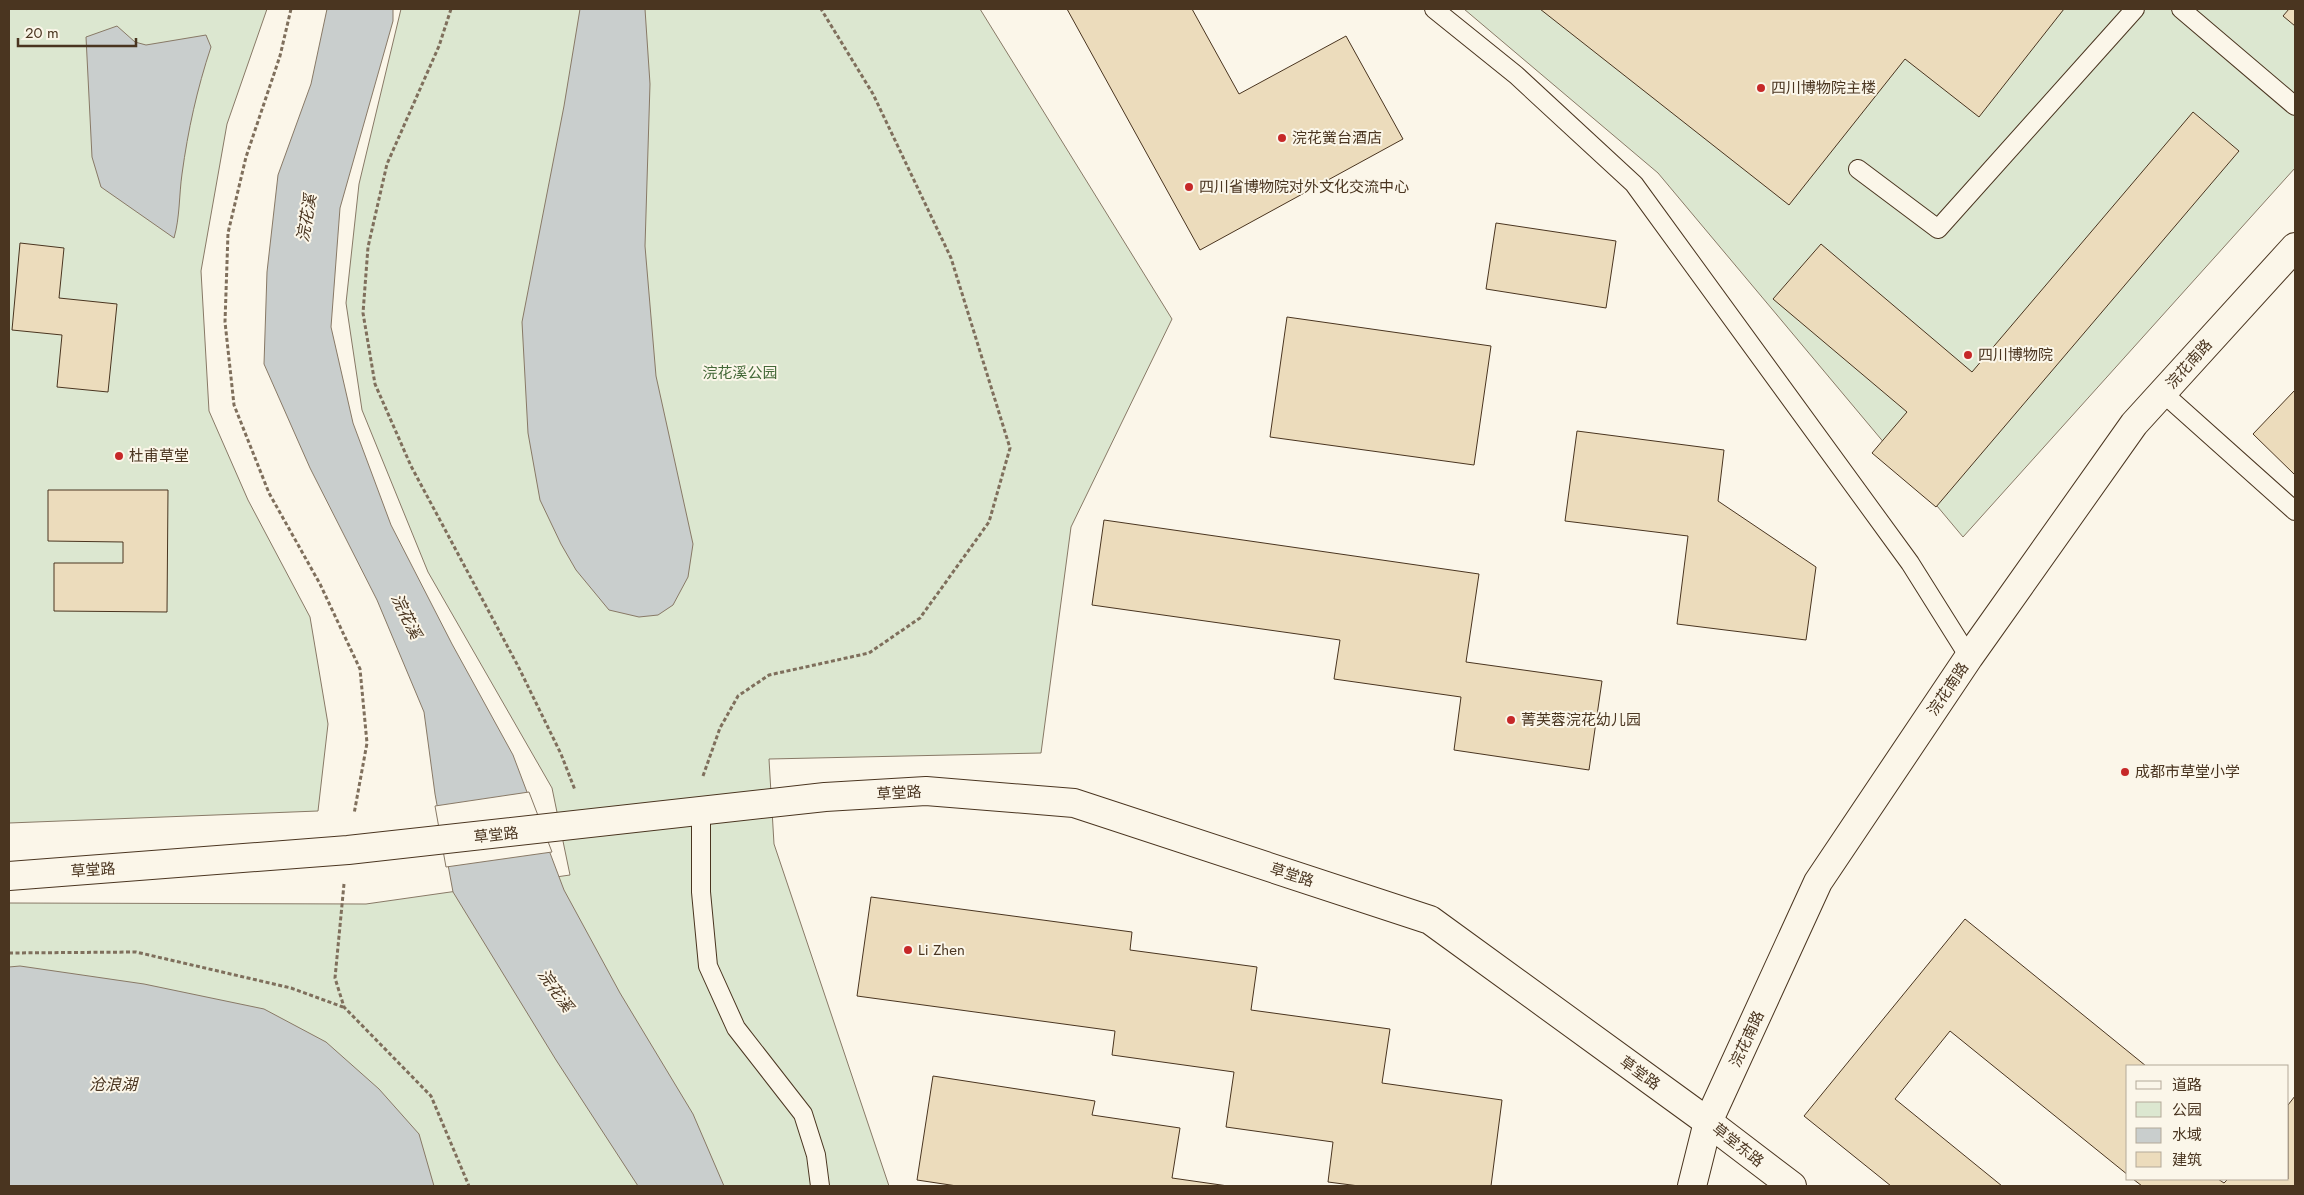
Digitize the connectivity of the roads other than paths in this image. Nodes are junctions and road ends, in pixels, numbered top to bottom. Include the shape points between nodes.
1 (1434, 9) edge
2 (2135, 9) edge
3 (2181, 9) edge
4 (2295, 106) edge
5 (1858, 170) dead end
6 (2295, 247) edge
7 (2163, 393) junction
8 (2295, 511) edge
9 (1969, 657) junction
10 (701, 811) junction
11 (9, 876) edge
12 (1708, 1122) junction
13 (820, 1186) edge
14 (1692, 1186) edge
15 (1792, 1186) edge

1 - 9 lane via 1516,75 1634,184 1910,563
2 - 5 lane via 1938,229
3 - 4 lane
6 - 7 street, 浣花南路
7 - 8 lane
7 - 9 street, 浣花南路 via 2134,424
9 - 12 street, 浣花南路 via 1818,882
10 - 11 street, 草堂路 via 348,850
10 - 12 street, 草堂路 via 825,797 926,791 1074,804 1430,920
10 - 13 lane via 701,892 708,966 736,1028 803,1114 816,1155
12 - 14 street, 浣花南路
12 - 15 street, 草堂东路

